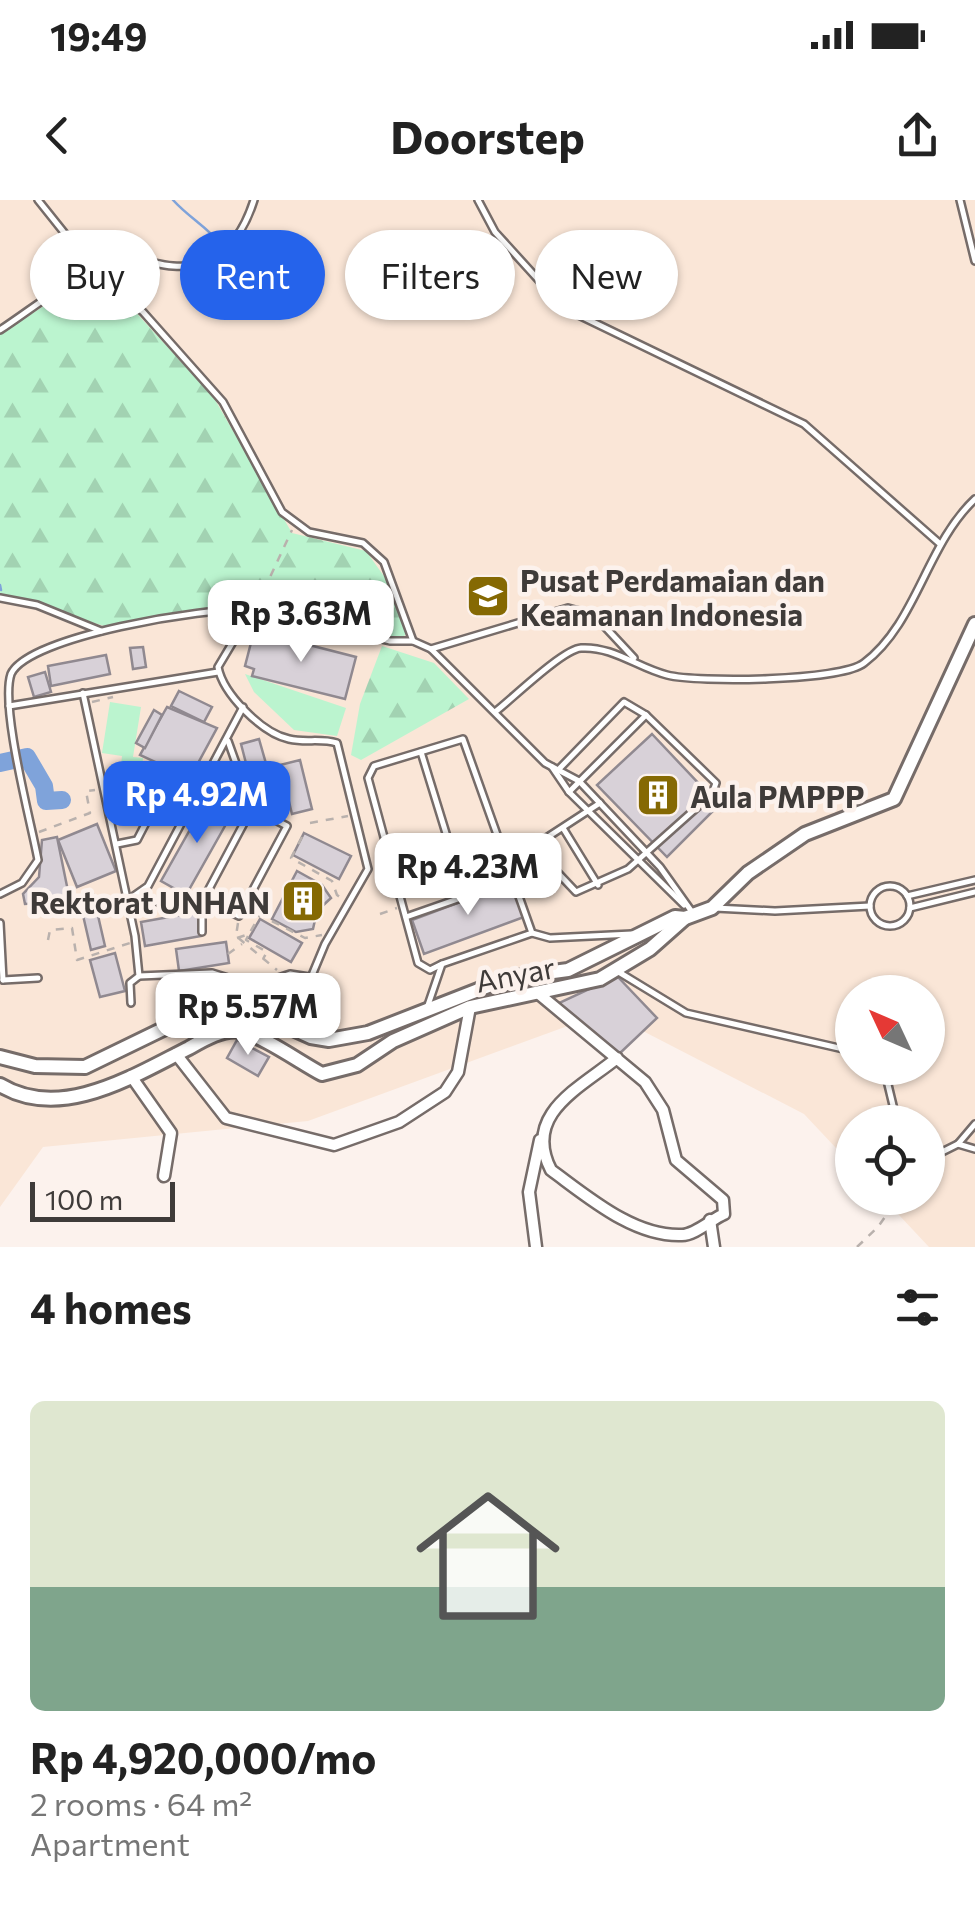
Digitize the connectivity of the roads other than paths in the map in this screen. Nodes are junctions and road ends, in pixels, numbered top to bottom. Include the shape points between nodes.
1 (38, 200) edge
2 (254, 200) edge
3 (478, 200) edge
4 (960, 200) edge
5 (62, 230) edge
6 (975, 261) edge
7 (160, 265) edge
8 (30, 311) edge
9 (150, 320) edge
10 (0, 330) edge
11 (975, 499) edge
12 (938, 543) junction
13 (0, 598) edge
14 (253, 610) junction
15 (975, 624) edge
16 (104, 632) junction
17 (413, 641) junction
18 (432, 649) junction
19 (636, 660) junction
20 (218, 672) junction
21 (0, 674) edge
22 (9, 676) junction
23 (84, 694) junction
24 (9, 706) junction
25 (243, 707) junction
26 (496, 712) junction
27 (646, 715) junction
28 (228, 741) junction
29 (421, 752) junction
30 (561, 768) junction
31 (553, 770) junction
32 (169, 778) dead end
33 (579, 781) junction
34 (569, 792) junction
35 (268, 797) road end
36 (600, 803) junction
37 (252, 808) junction
38 (590, 812) junction
39 (563, 828) junction
40 (117, 844) junction
41 (646, 852) junction
42 (638, 861) junction
43 (514, 879) junction
44 (975, 880) edge
45 (598, 885) junction
46 (975, 892) edge
47 (0, 894) edge
48 (465, 895) junction
49 (908, 896) junction
50 (127, 901) junction
51 (202, 902) junction
52 (870, 906) junction
53 (712, 908) junction
54 (910, 908) junction
55 (685, 916) junction
56 (406, 917) junction
57 (0, 923) edge
58 (202, 932) dead end
59 (532, 933) junction
60 (640, 936) junction
61 (442, 964) junction
62 (616, 970) junction
63 (139, 976) junction
64 (309, 977) junction
65 (38, 978) dead end
66 (2, 980) edge
67 (539, 994) junction
68 (130, 1002) dead end
69 (470, 1007) junction
70 (426, 1010) junction
71 (280, 1025) junction
72 (268, 1046) junction
73 (835, 1047) edge
74 (176, 1054) junction
75 (0, 1057) edge
76 (616, 1058) junction
77 (131, 1076) junction
78 (0, 1085) edge
79 (975, 1124) edge
80 (540, 1139) junction
81 (958, 1144) junction
82 (975, 1149) edge
83 (945, 1150) edge
84 (164, 1176) dead end
85 (710, 1220) junction
86 (536, 1247) edge
87 (714, 1247) edge

1 - 5 lane
2 - 7 lane via 238,240 207,260
3 - 12 lane via 494,232 564,308 804,424
4 - 6 lane
8 - 10 lane
9 - 17 lane via 223,402 273,499 295,524 375,552
11 - 12 lane
12 - 19 lane via 895,626 862,665 702,681 650,670
13 - 16 lane
14 - 16 lane
14 - 17 lane
14 - 20 lane
15 - 53 street, Anyar via 894,799 805,834 748,872
16 - 22 lane via 39,650
17 - 18 lane
18 - 19 lane via 568,608 594,615
18 - 26 lane
19 - 26 lane via 573,650
20 - 23 lane
20 - 25 lane
21 - 22 lane
22 - 24 lane
23 - 24 lane
23 - 40 lane
24 - 47 lane via 38,860 13,890
25 - 28 lane
25 - 64 lane via 288,739 337,744 368,869
26 - 31 lane
27 - 30 lane via 624,702
27 - 33 lane
27 - 41 lane via 716,783 712,794
28 - 37 lane
28 - 50 lane via 148,886
29 - 43 lane via 463,739
29 - 48 lane
29 - 56 lane via 374,766 368,778
30 - 31 lane
30 - 33 lane
31 - 34 lane
32 - 40 lane via 136,840
33 - 34 lane
33 - 36 lane
34 - 38 lane
35 - 37 lane
36 - 38 lane
36 - 41 lane
37 - 51 lane
37 - 51 lane via 287,826 238,916
38 - 39 lane
38 - 42 lane
39 - 45 lane
39 - 45 lane via 537,844 541,855 571,890
40 - 50 lane
41 - 42 lane
41 - 55 lane
42 - 45 lane
42 - 55 lane
43 - 48 lane
43 - 59 lane
44 - 49 lane
46 - 54 lane
48 - 56 lane
49 - 52 lane via 889,886 876,892
49 - 54 lane
50 - 51 lane
50 - 63 lane
51 - 58 lane
52 - 53 lane
52 - 54 lane via 886,926 899,924
53 - 55 street, Anyar
55 - 60 street, Anyar
55 - 62 street, Anyar via 680,927
56 - 61 lane via 418,963 430,970
57 - 66 lane
59 - 60 lane
59 - 61 lane
60 - 70 street, Anyar via 568,970 509,978
61 - 70 lane
62 - 67 street, Anyar
62 - 73 lane via 686,1013
63 - 64 lane via 212,973 254,986
63 - 68 lane via 130,983
64 - 71 lane
65 - 66 lane
67 - 69 street, Anyar
67 - 76 street
69 - 72 street, Anyar via 336,1072 322,1074
69 - 74 street via 458,1072 445,1092 399,1122 334,1145 226,1118
70 - 71 street, Anyar via 329,1040
71 - 72 street
71 - 75 street, Anyar via 224,1005 85,1066 35,1066
72 - 74 street, Anyar via 240,1031
74 - 77 street, Anyar
76 - 80 street via 550,1111
76 - 85 street via 645,1082 663,1110 676,1160 723,1200 724,1214
77 - 78 street, Anyar via 54,1100
77 - 84 street via 169,1128
79 - 81 lane
80 - 85 street via 551,1170 620,1218 685,1236
80 - 86 street via 528,1192
81 - 82 lane
81 - 83 lane
85 - 87 street

